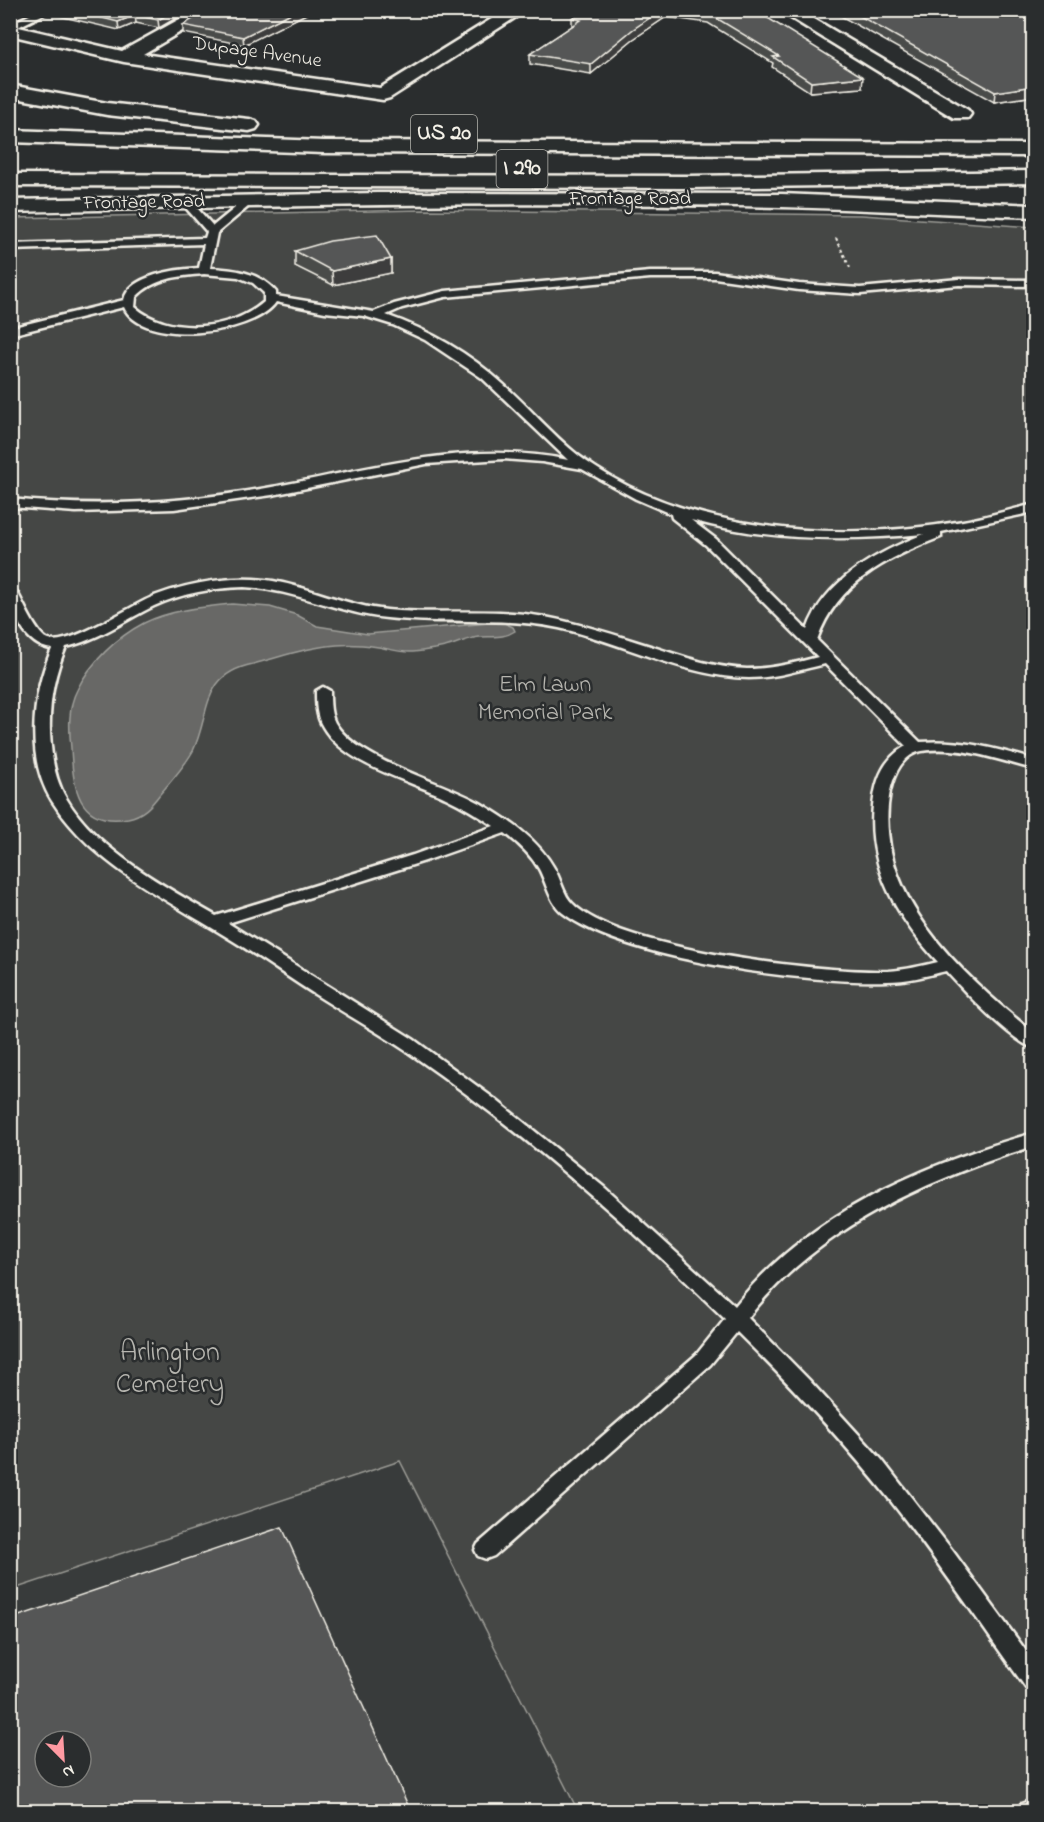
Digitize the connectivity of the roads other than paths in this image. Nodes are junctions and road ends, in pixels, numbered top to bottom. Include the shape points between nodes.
1 (48, 10) edge
2 (210, 10) edge
3 (519, 10) edge
4 (786, 10) edge
5 (10, 29) edge
6 (124, 57) junction
7 (10, 91) edge
8 (961, 114) dead end
9 (10, 136) edge
10 (880, 149) junction
11 (1034, 150) edge
12 (80, 161) dead end
13 (1034, 172) edge
14 (1034, 177) edge
15 (10, 180) edge
16 (185, 201) junction
17 (250, 201) junction
18 (10, 206) edge
19 (1034, 211) edge
20 (211, 237) junction
21 (10, 247) edge
22 (204, 271) junction
23 (1034, 283) edge
24 (271, 298) junction
25 (128, 302) junction
26 (375, 316) junction
27 (10, 332) edge
28 (591, 469) junction
29 (10, 503) edge
30 (1034, 508) edge
31 (669, 509) junction
32 (962, 525) junction
33 (10, 592) edge
34 (810, 639) junction
35 (60, 646) junction
36 (830, 659) junction
37 (323, 691) dead end
38 (916, 747) junction
39 (1034, 765) edge
40 (507, 827) junction
41 (214, 922) junction
42 (949, 965) junction
43 (1034, 1042) edge
44 (1034, 1139) edge
45 (736, 1320) junction
46 (486, 1550) dead end
47 (1034, 1681) edge

1 - 5 lane
2 - 6 main road
3 - 6 main road, Dupage Avenue via 383,93
4 - 8 main road
5 - 6 main road, Dupage Avenue
7 - 10 main road, US 20 via 107,109 314,130
9 - 10 main road, I 290 via 324,147
10 - 11 main road, I 290
12 - 13 main road, I 290 via 345,168
14 - 15 main road, US 20 via 654,182
16 - 17 main road, Frontage Road
16 - 18 main road, Frontage Road
16 - 20 lane
17 - 19 main road, Frontage Road via 748,200
17 - 20 lane
20 - 21 lane
20 - 22 lane
22 - 24 lane via 257,280
22 - 25 lane via 150,281 134,292
23 - 26 lane via 989,281 860,291 716,275 650,275 445,294
24 - 25 lane via 266,309 248,320 191,329 164,327 141,319 133,314
24 - 26 lane
25 - 27 lane
26 - 28 lane via 419,334 469,362 575,459
28 - 29 lane via 563,461 472,454 176,505 92,509
28 - 31 lane
30 - 32 lane
31 - 32 lane via 782,531 869,533
31 - 34 lane via 711,542
32 - 34 lane via 893,554 842,588 814,623
33 - 35 lane via 37,638
34 - 36 lane
35 - 36 lane via 160,599 208,586 251,584 290,589 386,614 496,614 544,621 694,664 742,673 784,670
35 - 41 lane via 41,709 48,768 56,795 105,852 137,877
36 - 38 lane
37 - 40 lane via 322,703 331,728 345,742 391,768 443,789
38 - 39 lane via 962,746
38 - 42 lane via 902,754 885,778 879,837 887,870 904,903 923,935
40 - 41 lane
40 - 42 lane via 544,863 567,908 607,931 646,944 697,956 849,975 913,974
41 - 45 lane via 409,1044 476,1093 609,1200
42 - 43 lane
44 - 45 lane via 933,1174 856,1215 806,1247 762,1286
45 - 46 lane via 703,1360
45 - 47 lane via 850,1437 900,1498

